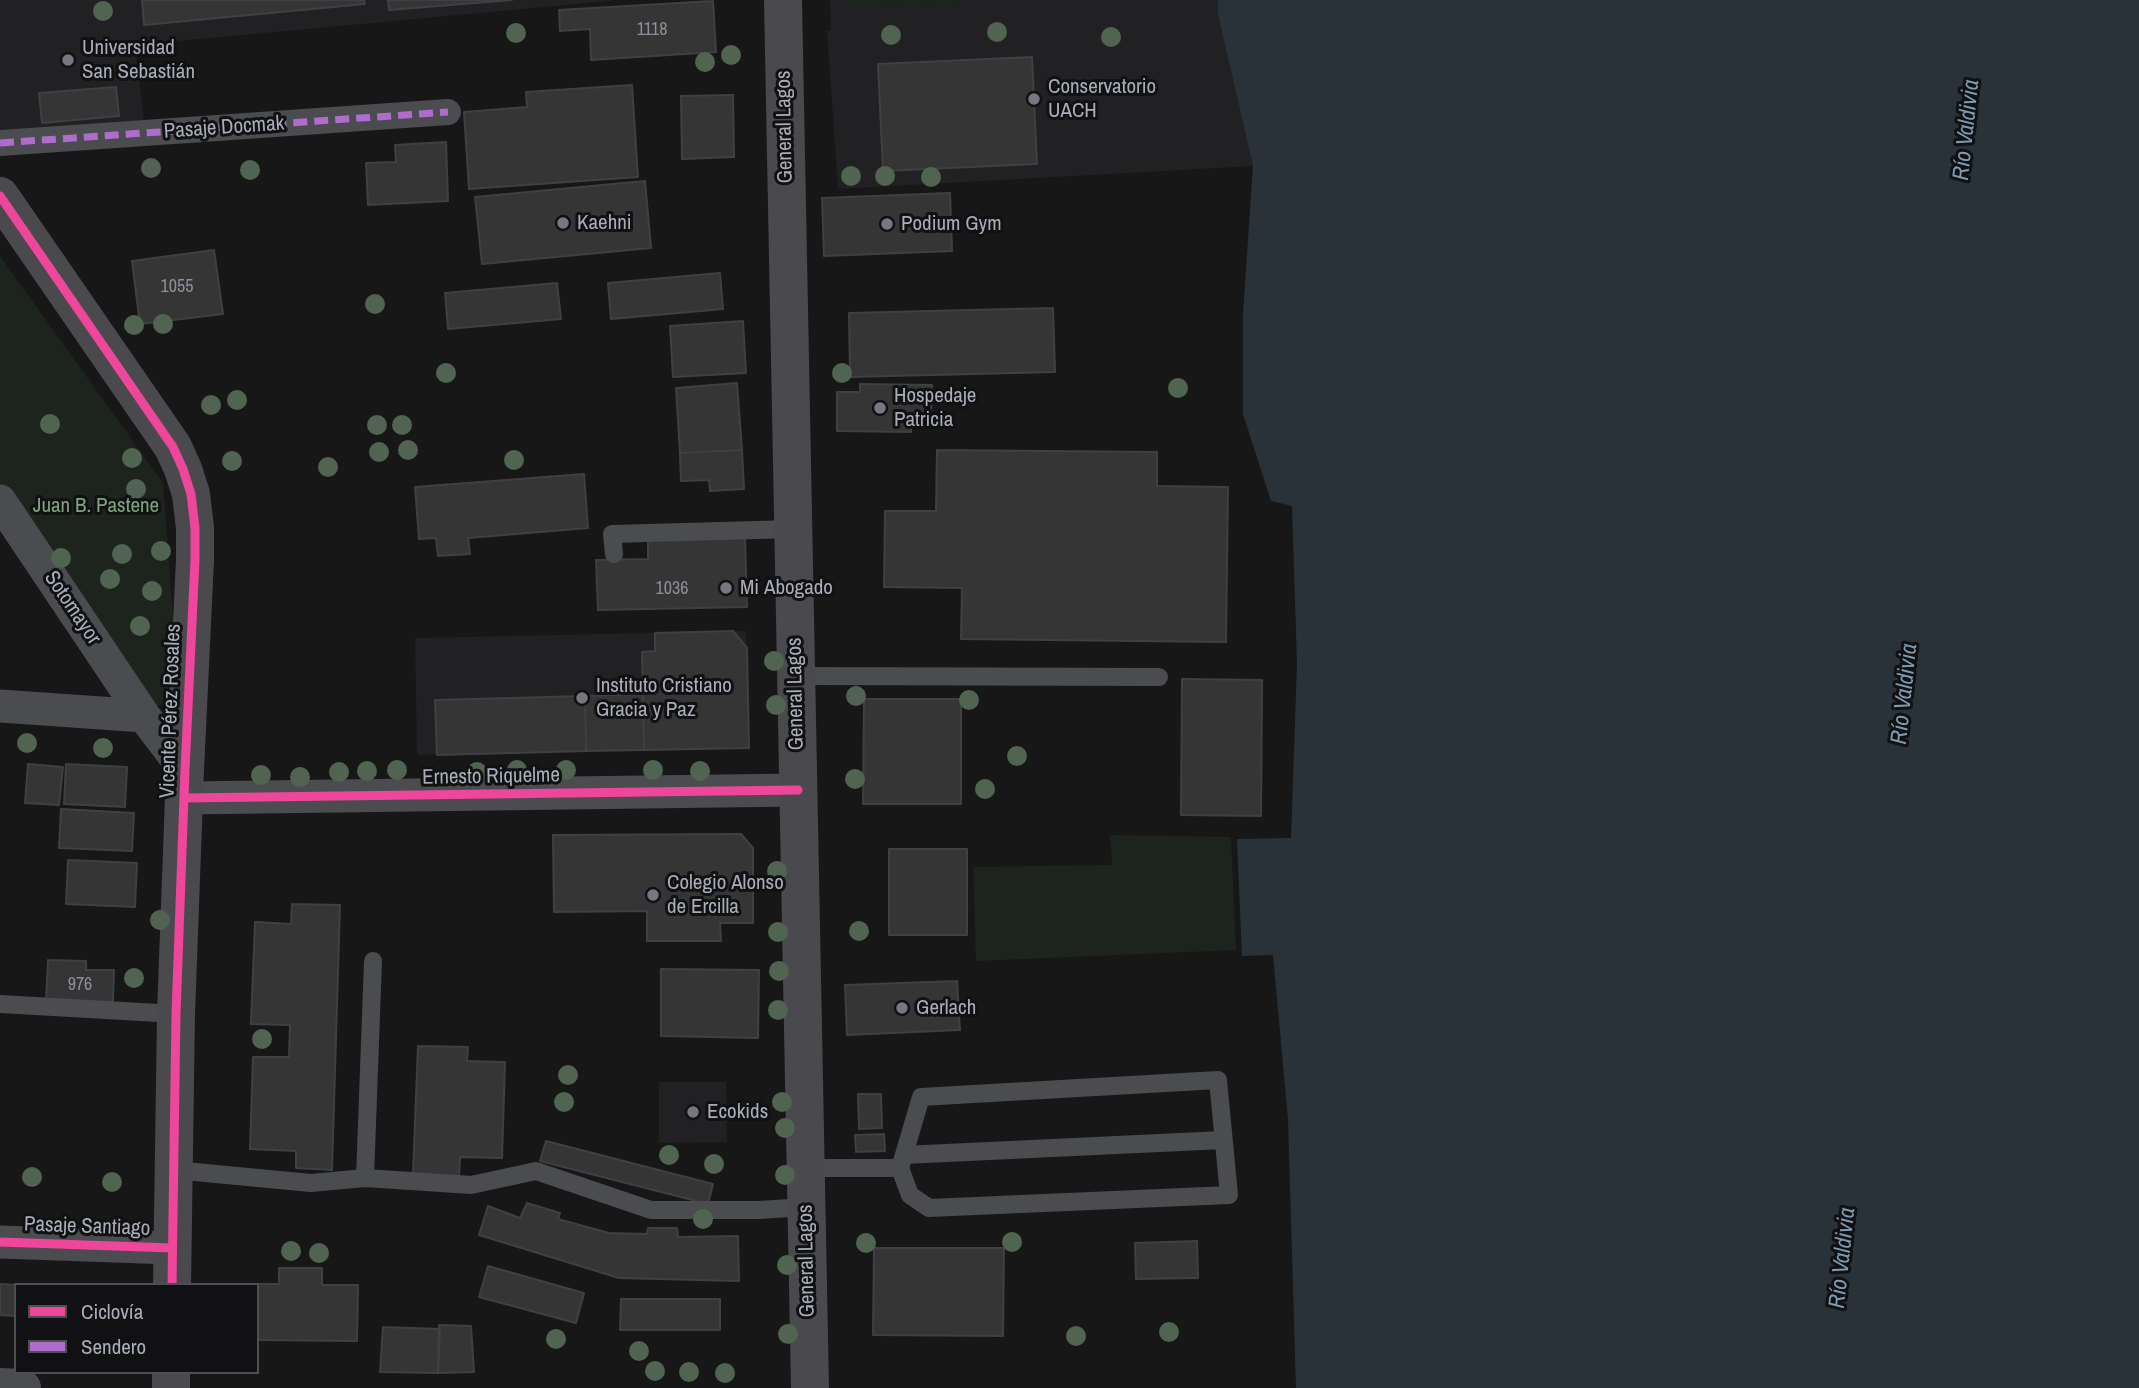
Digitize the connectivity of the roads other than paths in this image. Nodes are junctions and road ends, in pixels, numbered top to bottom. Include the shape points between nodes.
1 (783, 0) edge
2 (448, 112) dead end
3 (0, 144) edge
4 (0, 196) edge
5 (0, 501) edge
6 (793, 528) junction
7 (614, 554) dead end
8 (796, 676) junction
9 (1159, 677) dead end
10 (0, 706) edge
11 (144, 716) junction
12 (185, 784) junction
13 (798, 790) junction
14 (373, 961) dead end
15 (0, 1003) edge
16 (176, 1014) junction
17 (1223, 1140) junction
18 (902, 1162) junction
19 (806, 1168) junction
20 (174, 1170) junction
21 (365, 1178) junction
22 (806, 1206) junction
23 (0, 1242) edge
24 (172, 1266) edge
25 (0, 1387) edge
26 (22, 1388) edge
27 (810, 1388) edge

1 - 6 main road, General Lagos
2 - 3 street, Pasaje Docmak
4 - 12 main road, Vicente Pérez Rosales via 173,447 191,494 195,559
5 - 11 street, Sotomayor
6 - 7 lane via 612,534
6 - 8 main road, General Lagos
8 - 9 lane
8 - 13 main road, General Lagos
10 - 11 street
11 - 12 street
12 - 13 street, Ernesto Riquelme
12 - 16 main road, Vicente Pérez Rosales
13 - 19 main road, General Lagos
14 - 21 lane
15 - 16 lane
16 - 20 main road, Vicente Pérez Rosales
17 - 18 lane
17 - 18 lane via 1229,1195 929,1209 910,1195
17 - 18 lane via 1218,1080 921,1097
18 - 19 lane
19 - 22 main road, General Lagos
20 - 21 lane via 312,1183
20 - 24 main road, Vicente Pérez Rosales
21 - 22 lane via 471,1185 536,1171 651,1210
22 - 27 main road, General Lagos
23 - 24 street, Pasaje Santiago
25 - 26 street

